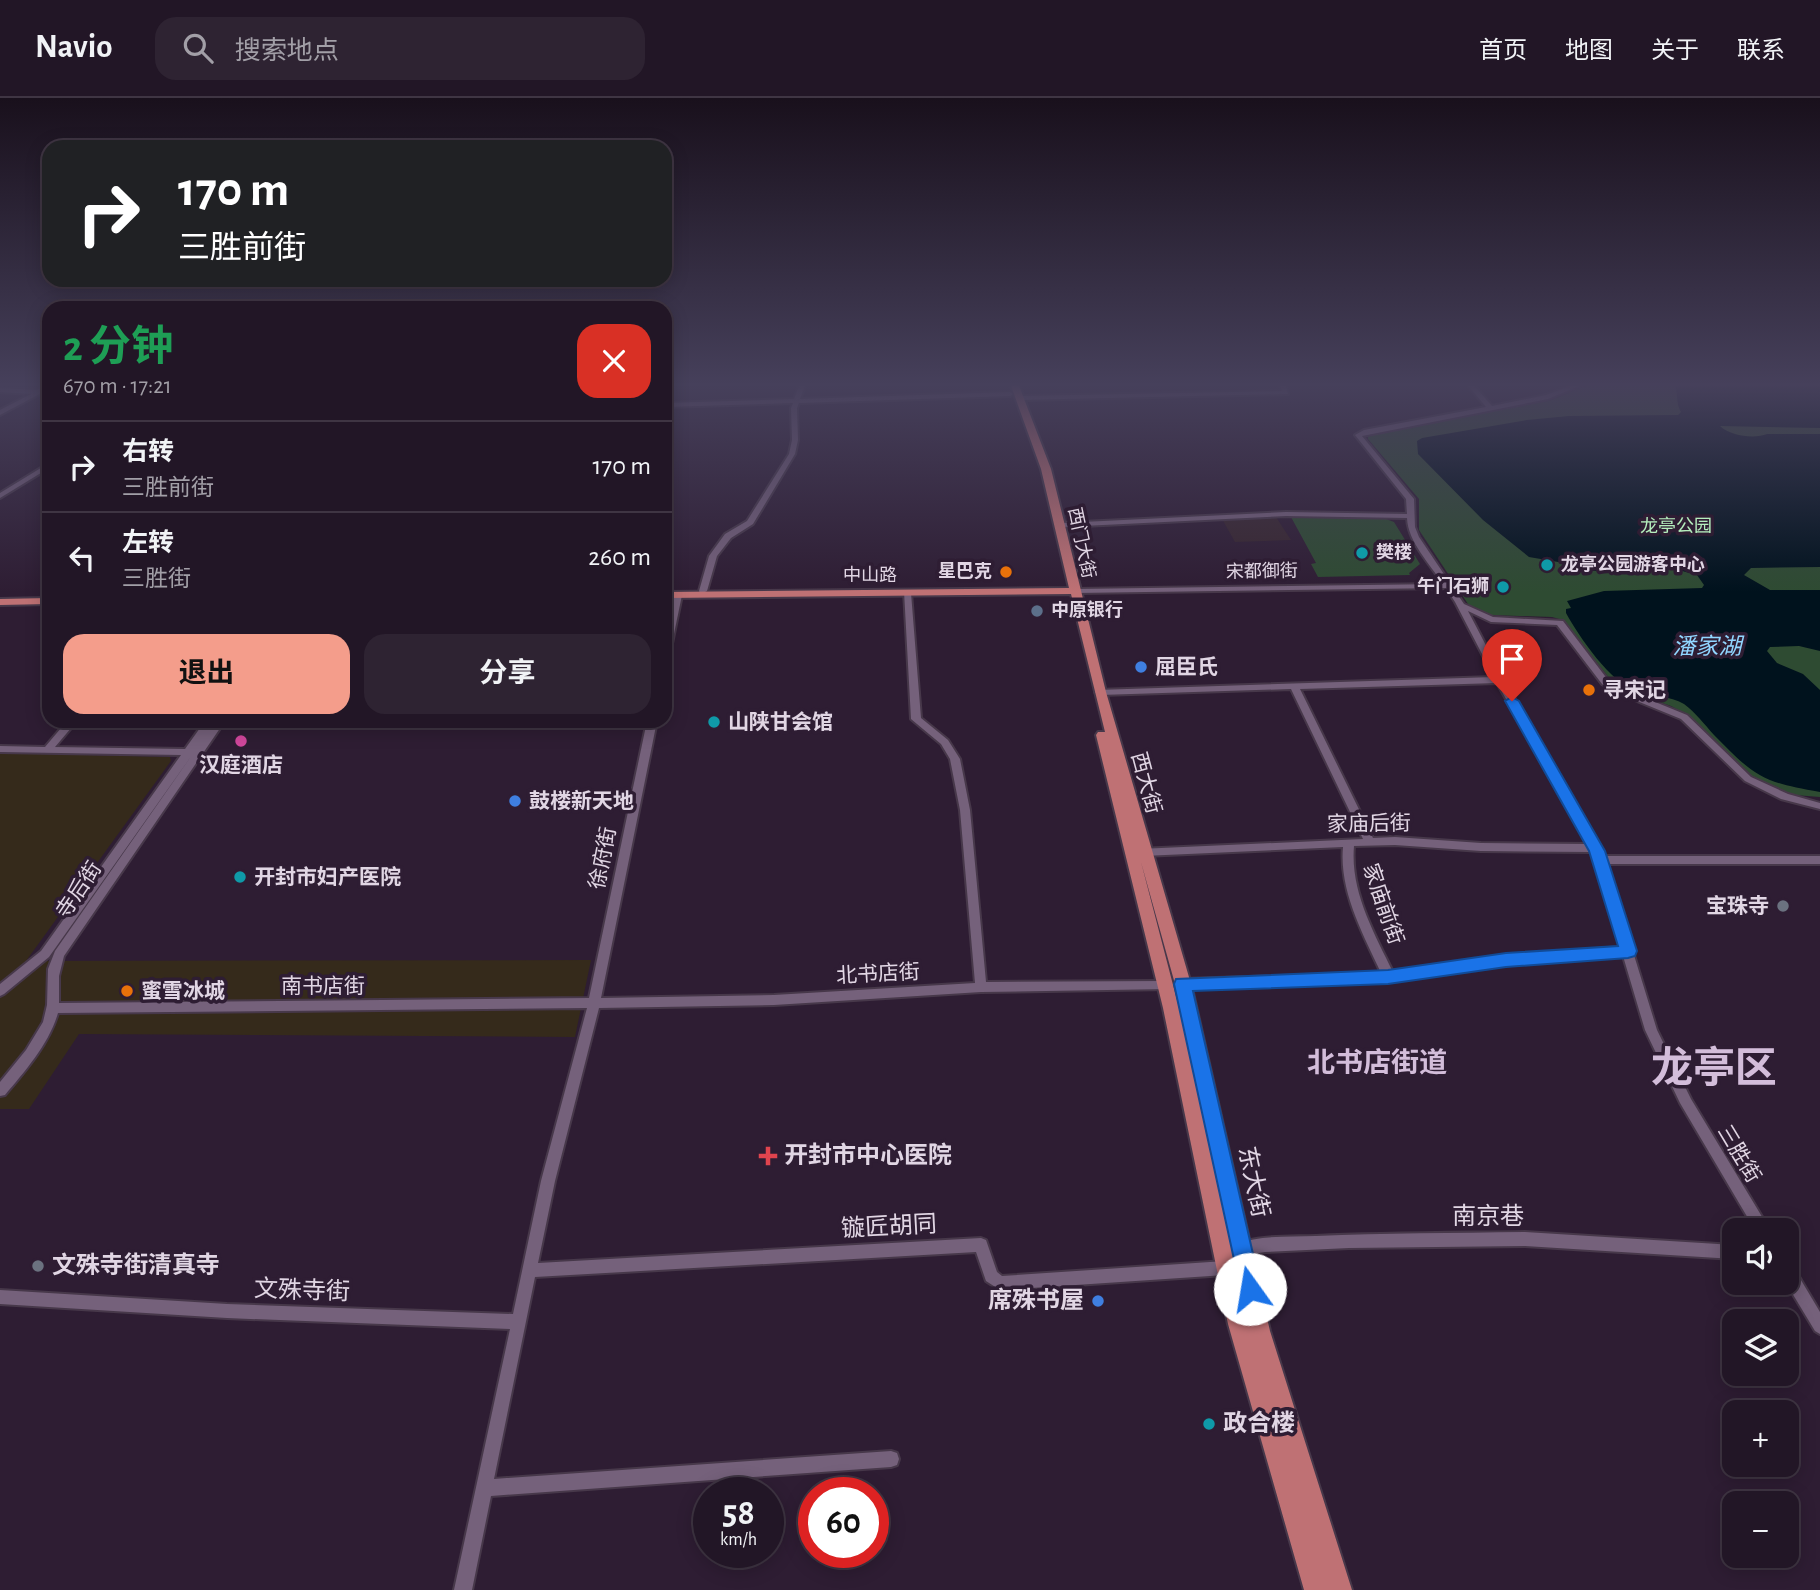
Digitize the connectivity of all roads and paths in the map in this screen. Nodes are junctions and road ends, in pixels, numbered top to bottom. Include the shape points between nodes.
1 (792, 453) edge
2 (1032, 453) edge
3 (1039, 453) edge
4 (1371, 453) edge
5 (42, 469) edge
6 (0, 496) edge
7 (1411, 516) junction
8 (1062, 525) junction
9 (1448, 584) junction
10 (1070, 589) junction
11 (703, 591) junction
12 (672, 593) edge
13 (907, 593) junction
14 (672, 594) edge
15 (678, 595) junction
16 (42, 599) edge
17 (0, 600) edge
18 (1459, 602) junction
19 (1502, 620) junction
20 (672, 624) edge
21 (1477, 634) junction
22 (1500, 680) junction
23 (1294, 686) junction
24 (1100, 692) junction
25 (66, 728) edge
26 (206, 728) edge
27 (214, 728) edge
28 (651, 728) edge
29 (0, 749) edge
30 (47, 750) junction
31 (193, 752) junction
32 (1820, 806) edge
33 (1370, 842) junction
34 (1349, 843) junction
35 (1143, 852) junction
36 (1598, 854) junction
37 (1820, 860) edge
38 (1628, 951) junction
39 (1388, 977) junction
40 (1174, 985) junction
41 (981, 987) junction
42 (0, 991) edge
43 (594, 1003) junction
44 (52, 1008) junction
45 (0, 1091) edge
46 (1756, 1218) edge
47 (1241, 1249) junction
48 (1722, 1251) edge
49 (1225, 1268) junction
50 (530, 1270) junction
51 (1799, 1290) edge
52 (0, 1297) edge
53 (519, 1322) junction
54 (1820, 1326) edge
55 (891, 1460) dead end
56 (485, 1488) junction
57 (463, 1590) edge
58 (1316, 1590) edge
59 (1340, 1590) edge

1 - 11 street via 750,522 728,536 710,561
2 - 10 main road, 西门大街
3 - 8 main road, 西门大街
4 - 7 street, 三胜街 via 1410,499
5 - 6 street
7 - 8 street via 1286,514
7 - 9 street, 三胜街 via 1415,537
8 - 10 main road, 西门大街
9 - 10 street, 宋都御街
9 - 18 street, 三胜街
10 - 11 main road, 中山路
10 - 13 main road, 中山路
10 - 24 main road, 西大街
10 - 40 main road, 西大街
11 - 12 main road, 中山路
13 - 15 main road, 中山路
13 - 41 street via 915,714 955,759 965,810
14 - 15 main road, 中山路
15 - 20 street
16 - 17 main road
18 - 19 street via 1474,613
18 - 21 street, 三胜街
19 - 21 street via 1481,625
19 - 32 street via 1560,623 1613,688 1684,717 1748,779 1785,797
21 - 22 street, 三胜街
22 - 23 street
22 - 36 street, 三胜街
23 - 24 street
23 - 33 street
24 - 35 main road, 西大街
25 - 30 street
26 - 31 street, 寺后街
27 - 31 street, 寺后街
28 - 43 street, 徐府街
29 - 30 street
30 - 31 street
31 - 42 street, 寺后街 via 45,954
31 - 44 street, 寺后街 via 59,954 51,971
33 - 34 street, 家庙后街
33 - 36 street, 家庙后街
34 - 35 street, 家庙后街
34 - 39 street, 家庙前街 via 1346,855 1351,881
35 - 40 main road, 西大街
36 - 37 street, 家庙后街
36 - 38 street, 三胜街
38 - 39 street, 北书店街 via 1506,960
38 - 46 street, 三胜街 via 1647,1020 1669,1071
39 - 40 street, 北书店街
40 - 41 street, 北书店街
40 - 47 main road, 东大街
40 - 49 main road, 东大街
41 - 43 street, 北书店街 via 774,1000
43 - 44 street, 南书店街
43 - 50 street, 徐府街
44 - 45 street, 寺后街 via 47,1027
47 - 48 street, 南京巷 via 1349,1241 1525,1239
47 - 59 main road, 东大街 via 1267,1355
49 - 50 street, 镟匠胡同 via 1000,1283 990,1276 981,1245
49 - 58 main road, 东大街
50 - 53 street, 徐府街
51 - 54 street
52 - 53 street, 文殊寺街
53 - 56 street, 徐府街
55 - 56 street
56 - 57 street, 徐府街

